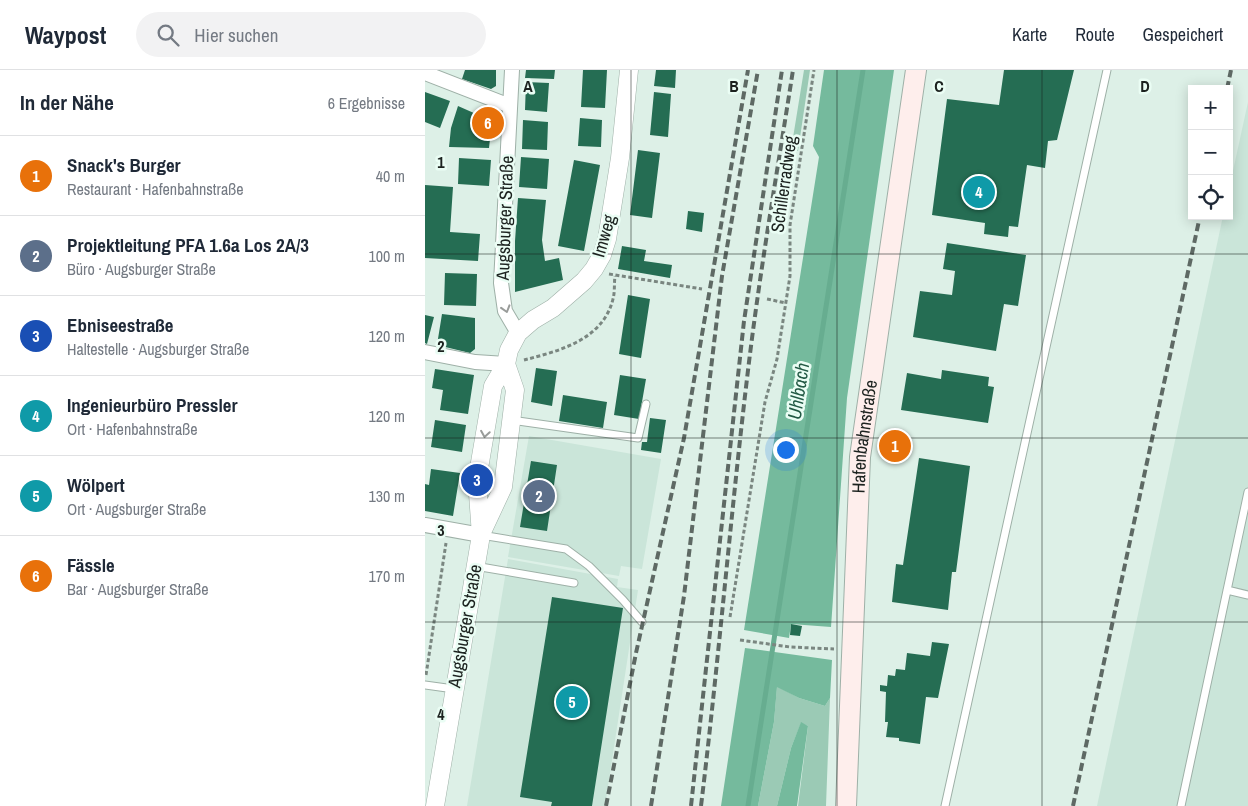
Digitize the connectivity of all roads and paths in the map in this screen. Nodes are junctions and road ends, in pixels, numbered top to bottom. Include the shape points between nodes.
1 (512, 70) edge
2 (629, 70) edge
3 (814, 70) edge
4 (916, 70) edge
5 (1107, 70) edge
6 (425, 73) edge
7 (510, 106) junction
8 (594, 270) junction
9 (615, 276) junction
10 (702, 289) dead end
11 (767, 299) dead end
12 (786, 303) junction
13 (518, 333) junction
14 (425, 352) edge
15 (506, 364) junction
16 (646, 404) dead end
17 (511, 420) junction
18 (1248, 492) edge
19 (425, 525) edge
20 (481, 534) junction
21 (475, 566) junction
22 (574, 583) dead end
23 (1227, 590) junction
24 (1248, 595) edge
25 (730, 617) dead end
26 (642, 622) dead end
27 (740, 640) dead end
28 (852, 649) junction
29 (425, 680) edge
30 (425, 685) edge
31 (454, 689) junction
32 (435, 806) edge
33 (847, 806) edge
34 (945, 806) edge
35 (1181, 806) edge

1 - 7 street, Augsburger Straße
2 - 8 street, Imweg via 607,239
3 - 12 path, Schillerradweg via 790,225 790,276
4 - 28 main road, Hafenbahnstraße via 860,457
5 - 34 lane
6 - 7 street
7 -> 13 street, Augsburger Straße via 501,283 505,311
8 - 9 path
8 - 13 street, Imweg via 564,299
9 - 10 path
9 - 15 path via 613,299 605,318 586,338 558,352
11 - 12 path
12 - 25 path, Schillerradweg via 777,359 765,402
13 - 15 street, Imweg
14 - 15 street via 475,362
15 - 17 street, Augsburger Straße via 515,390
15 -> 20 street, Augsburger Straße via 493,386 477,480
16 - 17 lane via 638,438
17 - 20 street, Augsburger Straße via 503,487
18 - 23 lane
19 - 20 street
20 - 21 street, Augsburger Straße
20 - 26 lane via 566,549 589,566
20 - 29 path via 445,544
21 - 22 lane
21 - 31 street, Augsburger Straße
23 - 24 lane
23 - 35 lane
27 - 28 path via 790,647
28 - 33 main road, Hafenbahnstraße
30 - 31 lane
31 - 32 street, Augsburger Straße

